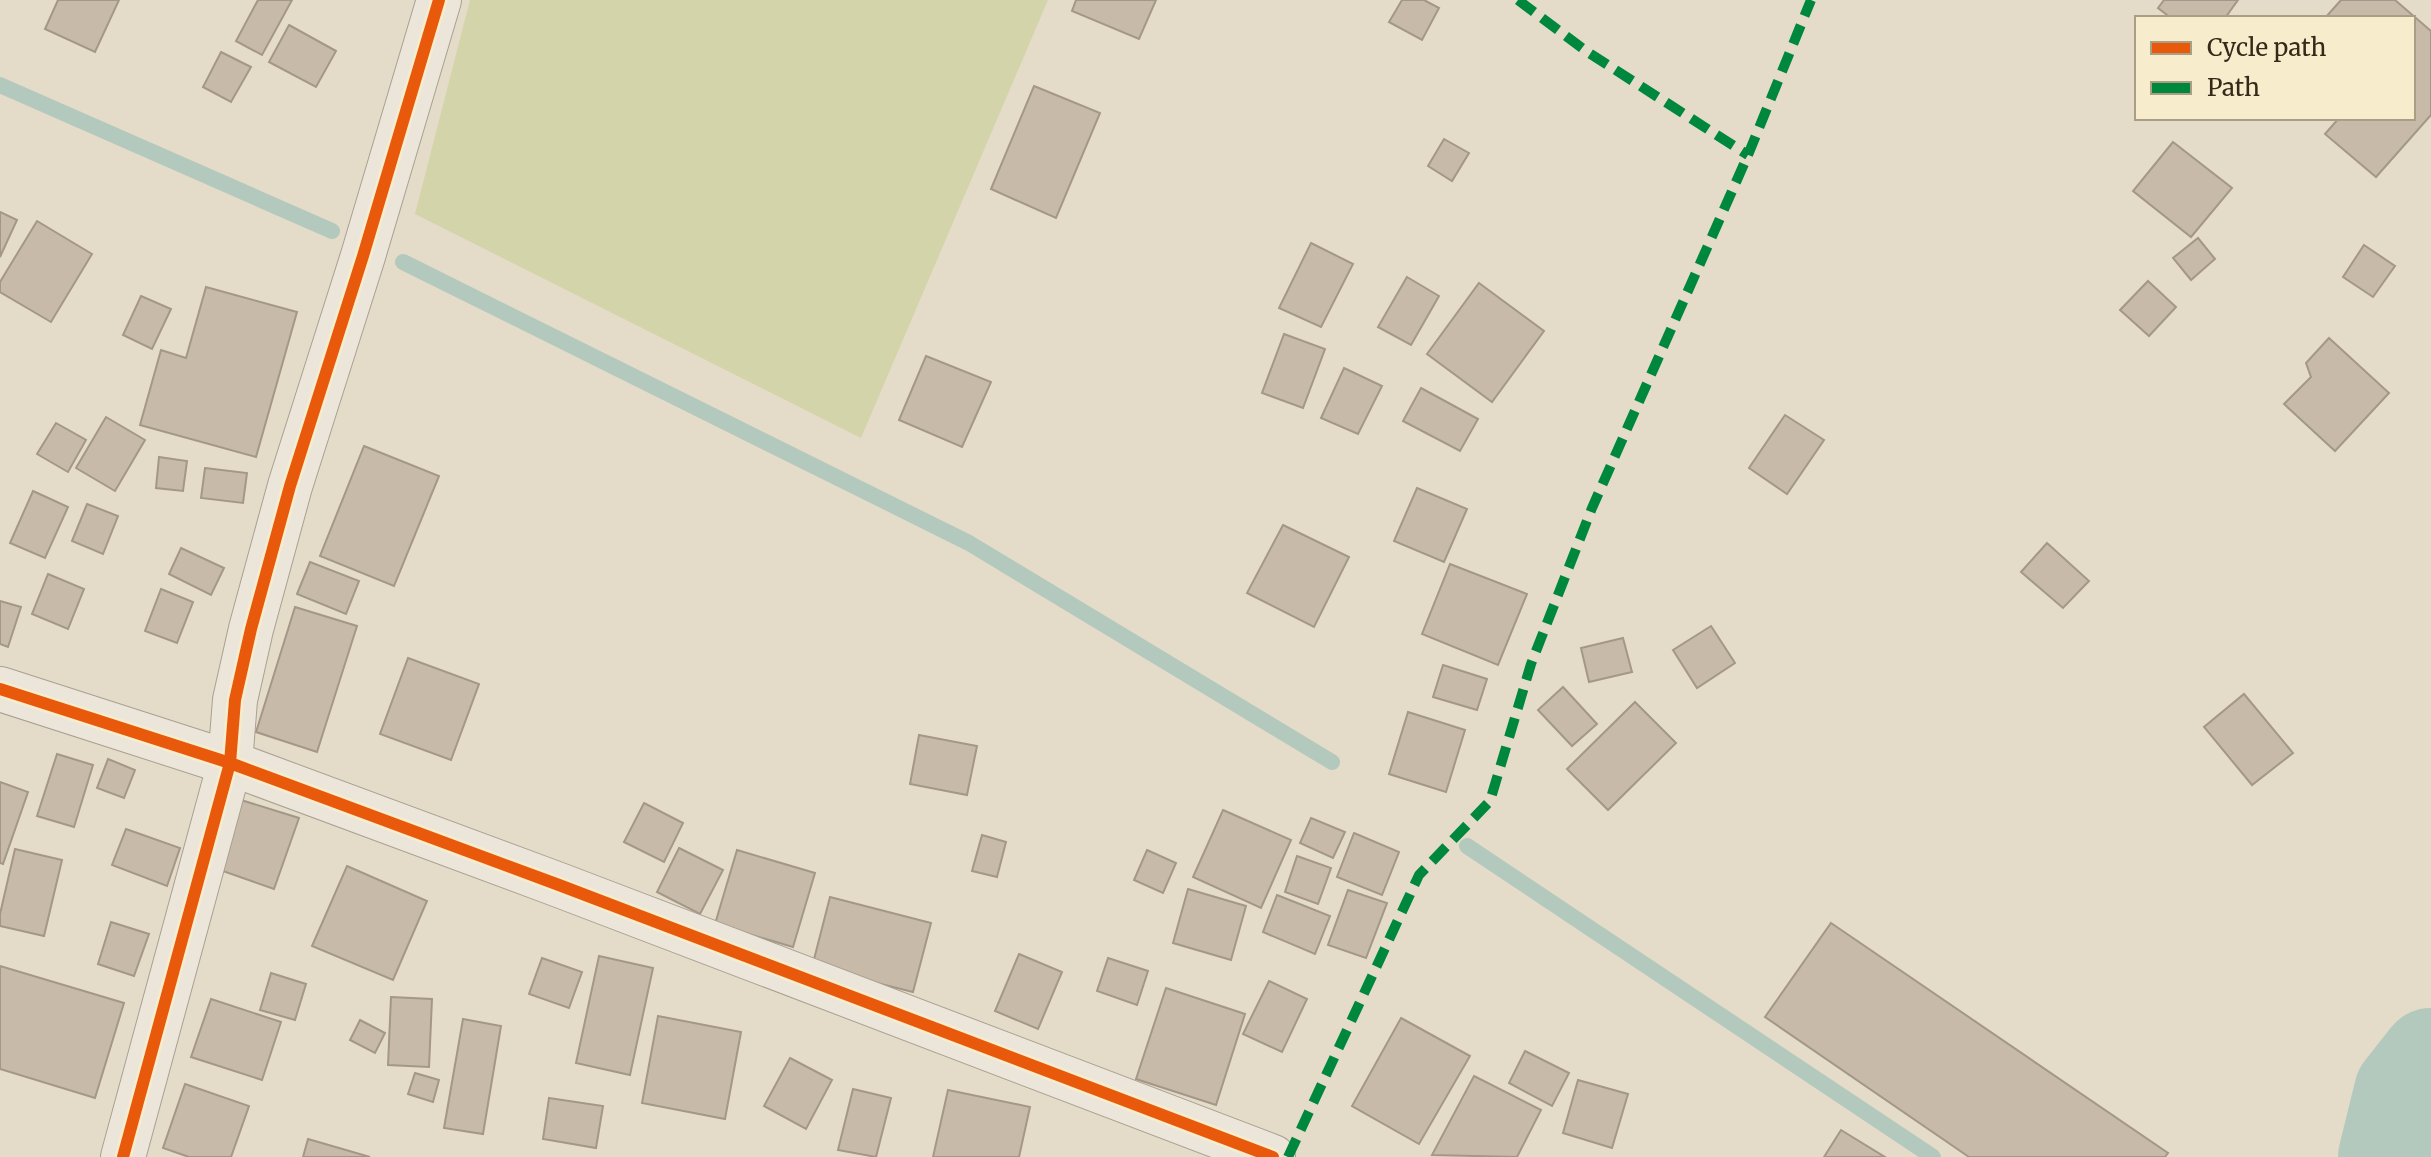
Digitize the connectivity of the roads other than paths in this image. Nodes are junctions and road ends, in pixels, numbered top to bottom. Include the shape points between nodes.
1 (439, 0) edge
2 (0, 689) edge
3 (230, 763) junction
4 (123, 1157) edge
5 (1273, 1157) edge

1 - 3 street via 290,486 235,700
2 - 3 street
3 - 4 street
3 - 5 street

